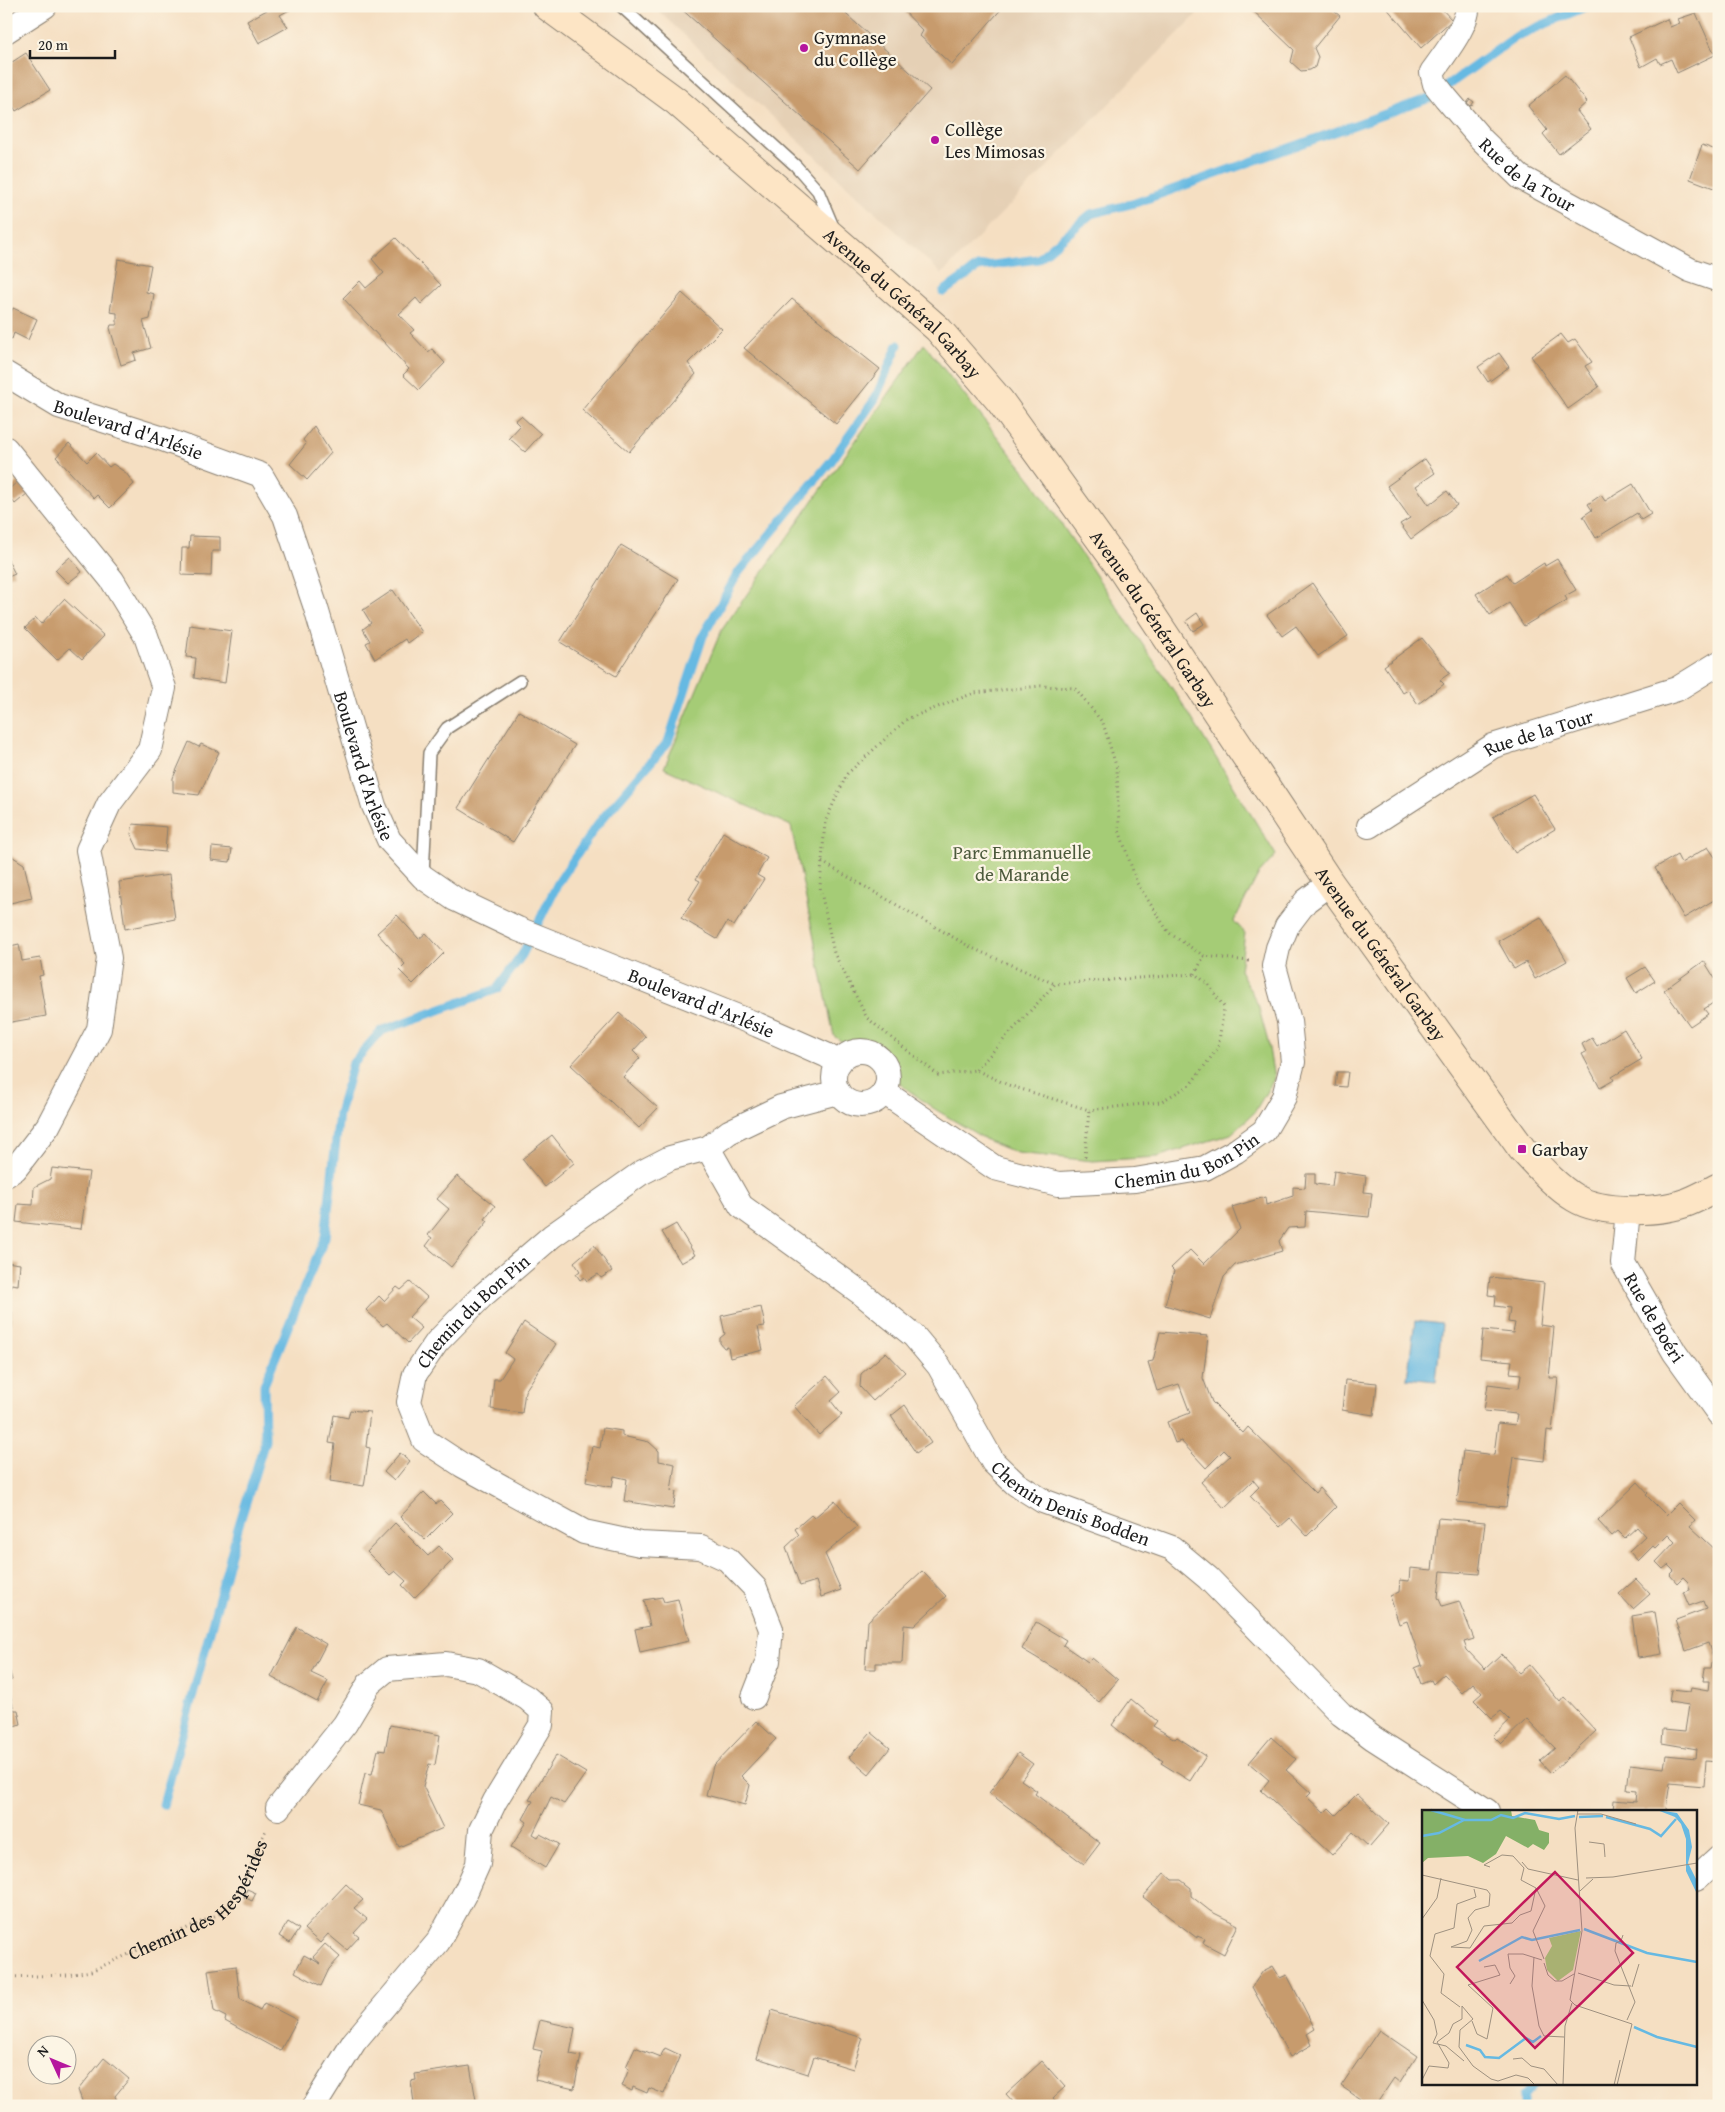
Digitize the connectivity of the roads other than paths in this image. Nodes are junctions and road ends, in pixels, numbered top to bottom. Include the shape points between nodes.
1 (45, 6) edge
2 (547, 6) edge
3 (621, 6) edge
4 (1467, 6) edge
5 (6, 31) edge
6 (840, 243) junction
7 (1719, 280) edge
8 (6, 374) edge
9 (6, 450) edge
10 (1719, 663) edge
11 (520, 681) dead end
12 (1369, 826) dead end
13 (423, 877) junction
14 (1330, 883) junction
15 (839, 1063) junction
16 (838, 1092) junction
17 (884, 1092) junction
18 (708, 1148) junction
19 (6, 1175) edge
20 (1719, 1187) edge
21 (1628, 1210) junction
22 (1719, 1414) edge
23 (754, 1697) dead end
24 (278, 1808) road end
25 (1485, 1810) edge
26 (1719, 1858) edge
27 (1698, 1877) edge
28 (314, 2106) edge

1 - 5 street
2 - 6 main road, Avenue du Général Garbay via 676,101
3 - 6 lane via 796,166 818,191
4 - 7 street, Rue de la Tour via 1468,12 1459,31 1432,72 1441,91 1482,139 1520,177 1690,270
6 - 14 main road, Avenue du Général Garbay via 938,329 1000,401 1122,570
8 - 13 street, Boulevard d'Arlésie via 59,406 261,475 285,516 315,605 374,806 388,840
9 - 19 street via 112,580 146,636 164,688 150,750 109,804 88,850 109,958 99,1029 48,1126 15,1169
10 - 12 street, Rue de la Tour via 1677,690 1494,746
11 - 13 lane via 447,728 429,753
13 - 15 street, Boulevard d'Arlésie via 455,898 528,933 758,1025
14 - 17 street, Chemin du Bon Pin via 1306,901 1288,926 1274,966 1289,1020 1292,1062 1284,1097 1264,1131 1205,1168 1135,1180 1058,1184 995,1168
14 - 21 main road, Avenue du Général Garbay via 1522,1149 1550,1179 1576,1199 1595,1207
15 - 16 street via 834,1077
15 - 17 street via 854,1052 872,1053 885,1065 888,1083
16 - 17 street via 849,1103 865,1105 873,1103
16 - 18 street, Chemin du Bon Pin via 781,1108 728,1132
18 - 23 street, Chemin du Bon Pin via 670,1158 641,1173 545,1242 481,1297 437,1342 415,1374 409,1402 424,1440 462,1465 584,1532 640,1544 701,1547 727,1559 756,1588 771,1629 768,1661
18 - 25 street, Chemin Denis Bodden via 741,1206 862,1293 914,1336 939,1366 993,1462 1016,1484 1043,1501 1172,1548 1208,1578 1341,1714
20 - 21 main road, Avenue du Général Garbay via 1686,1203
21 - 22 street, Rue de Boéri via 1623,1263 1675,1353
24 - 28 street via 345,1724 369,1684 387,1669 446,1664 478,1670 527,1698 542,1711 541,1725 481,1830 478,1864 438,1942 354,2042
26 - 27 street

